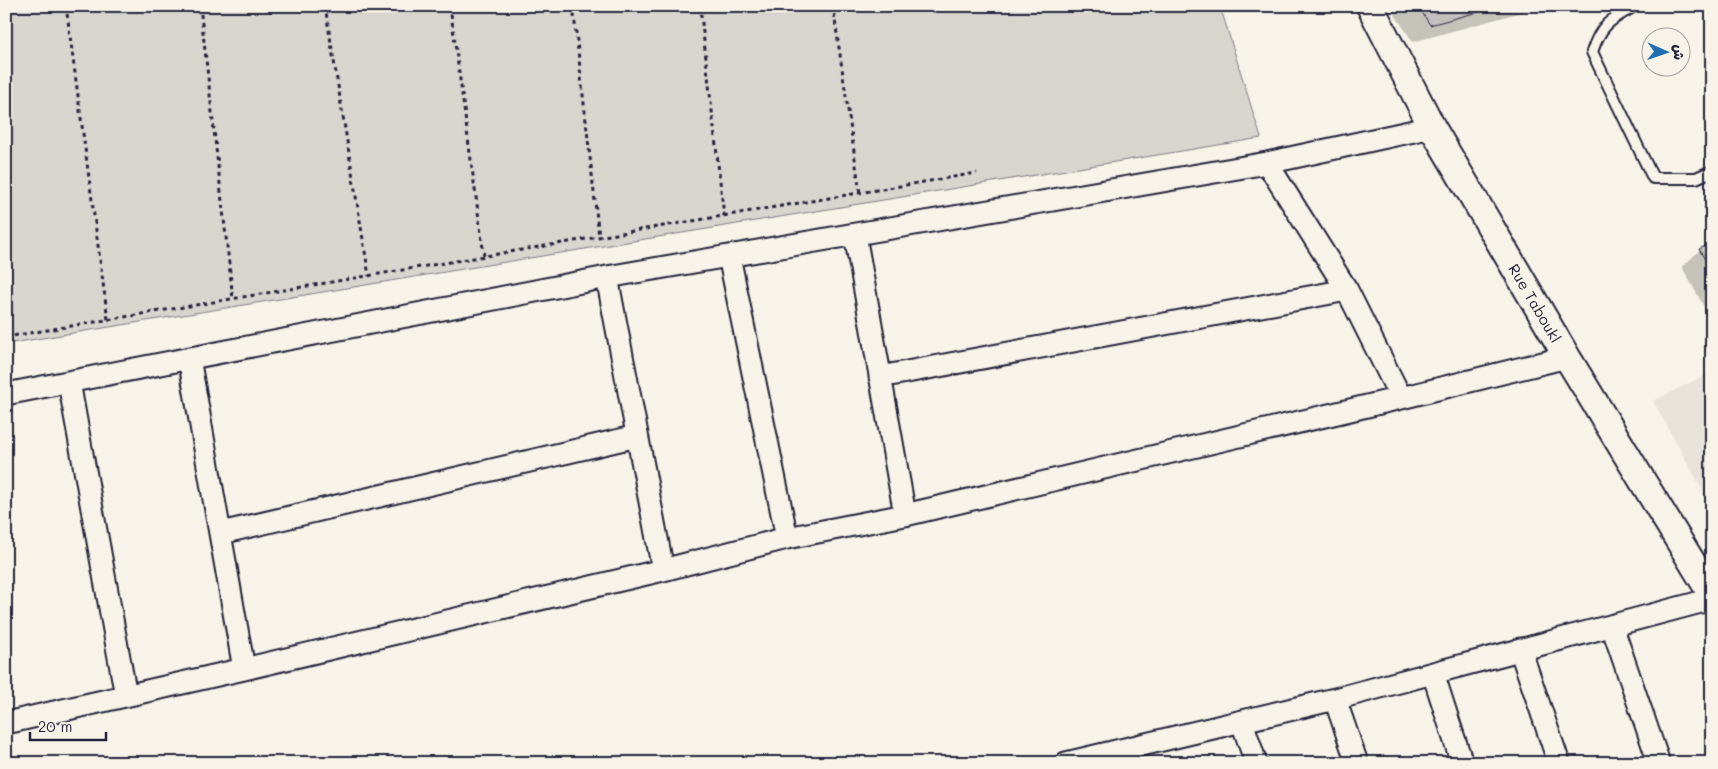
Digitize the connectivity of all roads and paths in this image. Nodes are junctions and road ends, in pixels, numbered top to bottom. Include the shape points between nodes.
1 (66, 6) edge
2 (200, 6) edge
3 (325, 6) edge
4 (450, 6) edge
5 (573, 6) edge
6 (700, 6) edge
7 (833, 6) edge
8 (1370, 6) edge
9 (1635, 6) edge
10 (1432, 127) junction
11 (1267, 163) junction
12 (1712, 171) edge
13 (977, 173) dead end
14 (860, 193) junction
15 (724, 216) junction
16 (855, 235) junction
17 (599, 237) junction
18 (484, 256) junction
19 (729, 256) junction
20 (369, 276) junction
21 (607, 277) junction
22 (1346, 290) junction
23 (233, 299) junction
24 (108, 320) junction
25 (6, 337) edge
26 (1567, 357) junction
27 (190, 358) junction
28 (880, 378) junction
29 (69, 382) junction
30 (6, 394) edge
31 (1401, 398) junction
32 (638, 436) junction
33 (905, 515) junction
34 (221, 533) junction
35 (786, 538) junction
36 (664, 570) junction
37 (1712, 595) edge
38 (1712, 599) edge
39 (1612, 626) junction
40 (1520, 649) junction
41 (244, 669) junction
42 (1432, 673) junction
43 (126, 696) junction
44 (1335, 699) junction
45 (1242, 722) junction
46 (6, 723) edge
47 (1122, 757) edge
48 (1066, 763) edge
49 (1256, 763) edge
50 (1357, 763) edge
51 (1462, 763) edge
52 (1559, 763) edge
53 (1659, 763) edge

1 - 24 path
2 - 23 path
3 - 20 path
4 - 18 path
5 - 17 path
6 - 15 path
7 - 14 path
8 - 10 street, Rue Taboukl
9 - 12 lane via 1610,20 1597,35 1592,52 1653,178 1696,178
10 - 11 street
10 - 26 street, Rue Taboukl
11 - 16 street
11 - 22 street
13 - 14 path
14 - 15 path
15 - 17 path
16 - 19 street
16 - 28 street
17 - 18 path
18 - 20 path
19 - 21 street
19 - 35 street
20 - 23 path
21 - 27 street
21 - 32 street
22 - 28 street
22 - 31 street
23 - 24 path
24 - 25 path
26 - 31 street
26 - 37 street, Rue Taboukl
27 - 29 street
27 - 34 street
28 - 33 street
29 - 30 street
29 - 43 street
31 - 33 street
32 - 34 street
32 - 36 street
33 - 35 street
34 - 41 street
35 - 36 street
36 - 41 street
38 - 39 street
39 - 40 street
39 - 53 street
40 - 42 street
40 - 52 street
41 - 43 street
42 - 44 street
42 - 51 street
43 - 46 street
44 - 45 street
44 - 50 street
45 - 47 street
45 - 49 street
47 - 48 street

